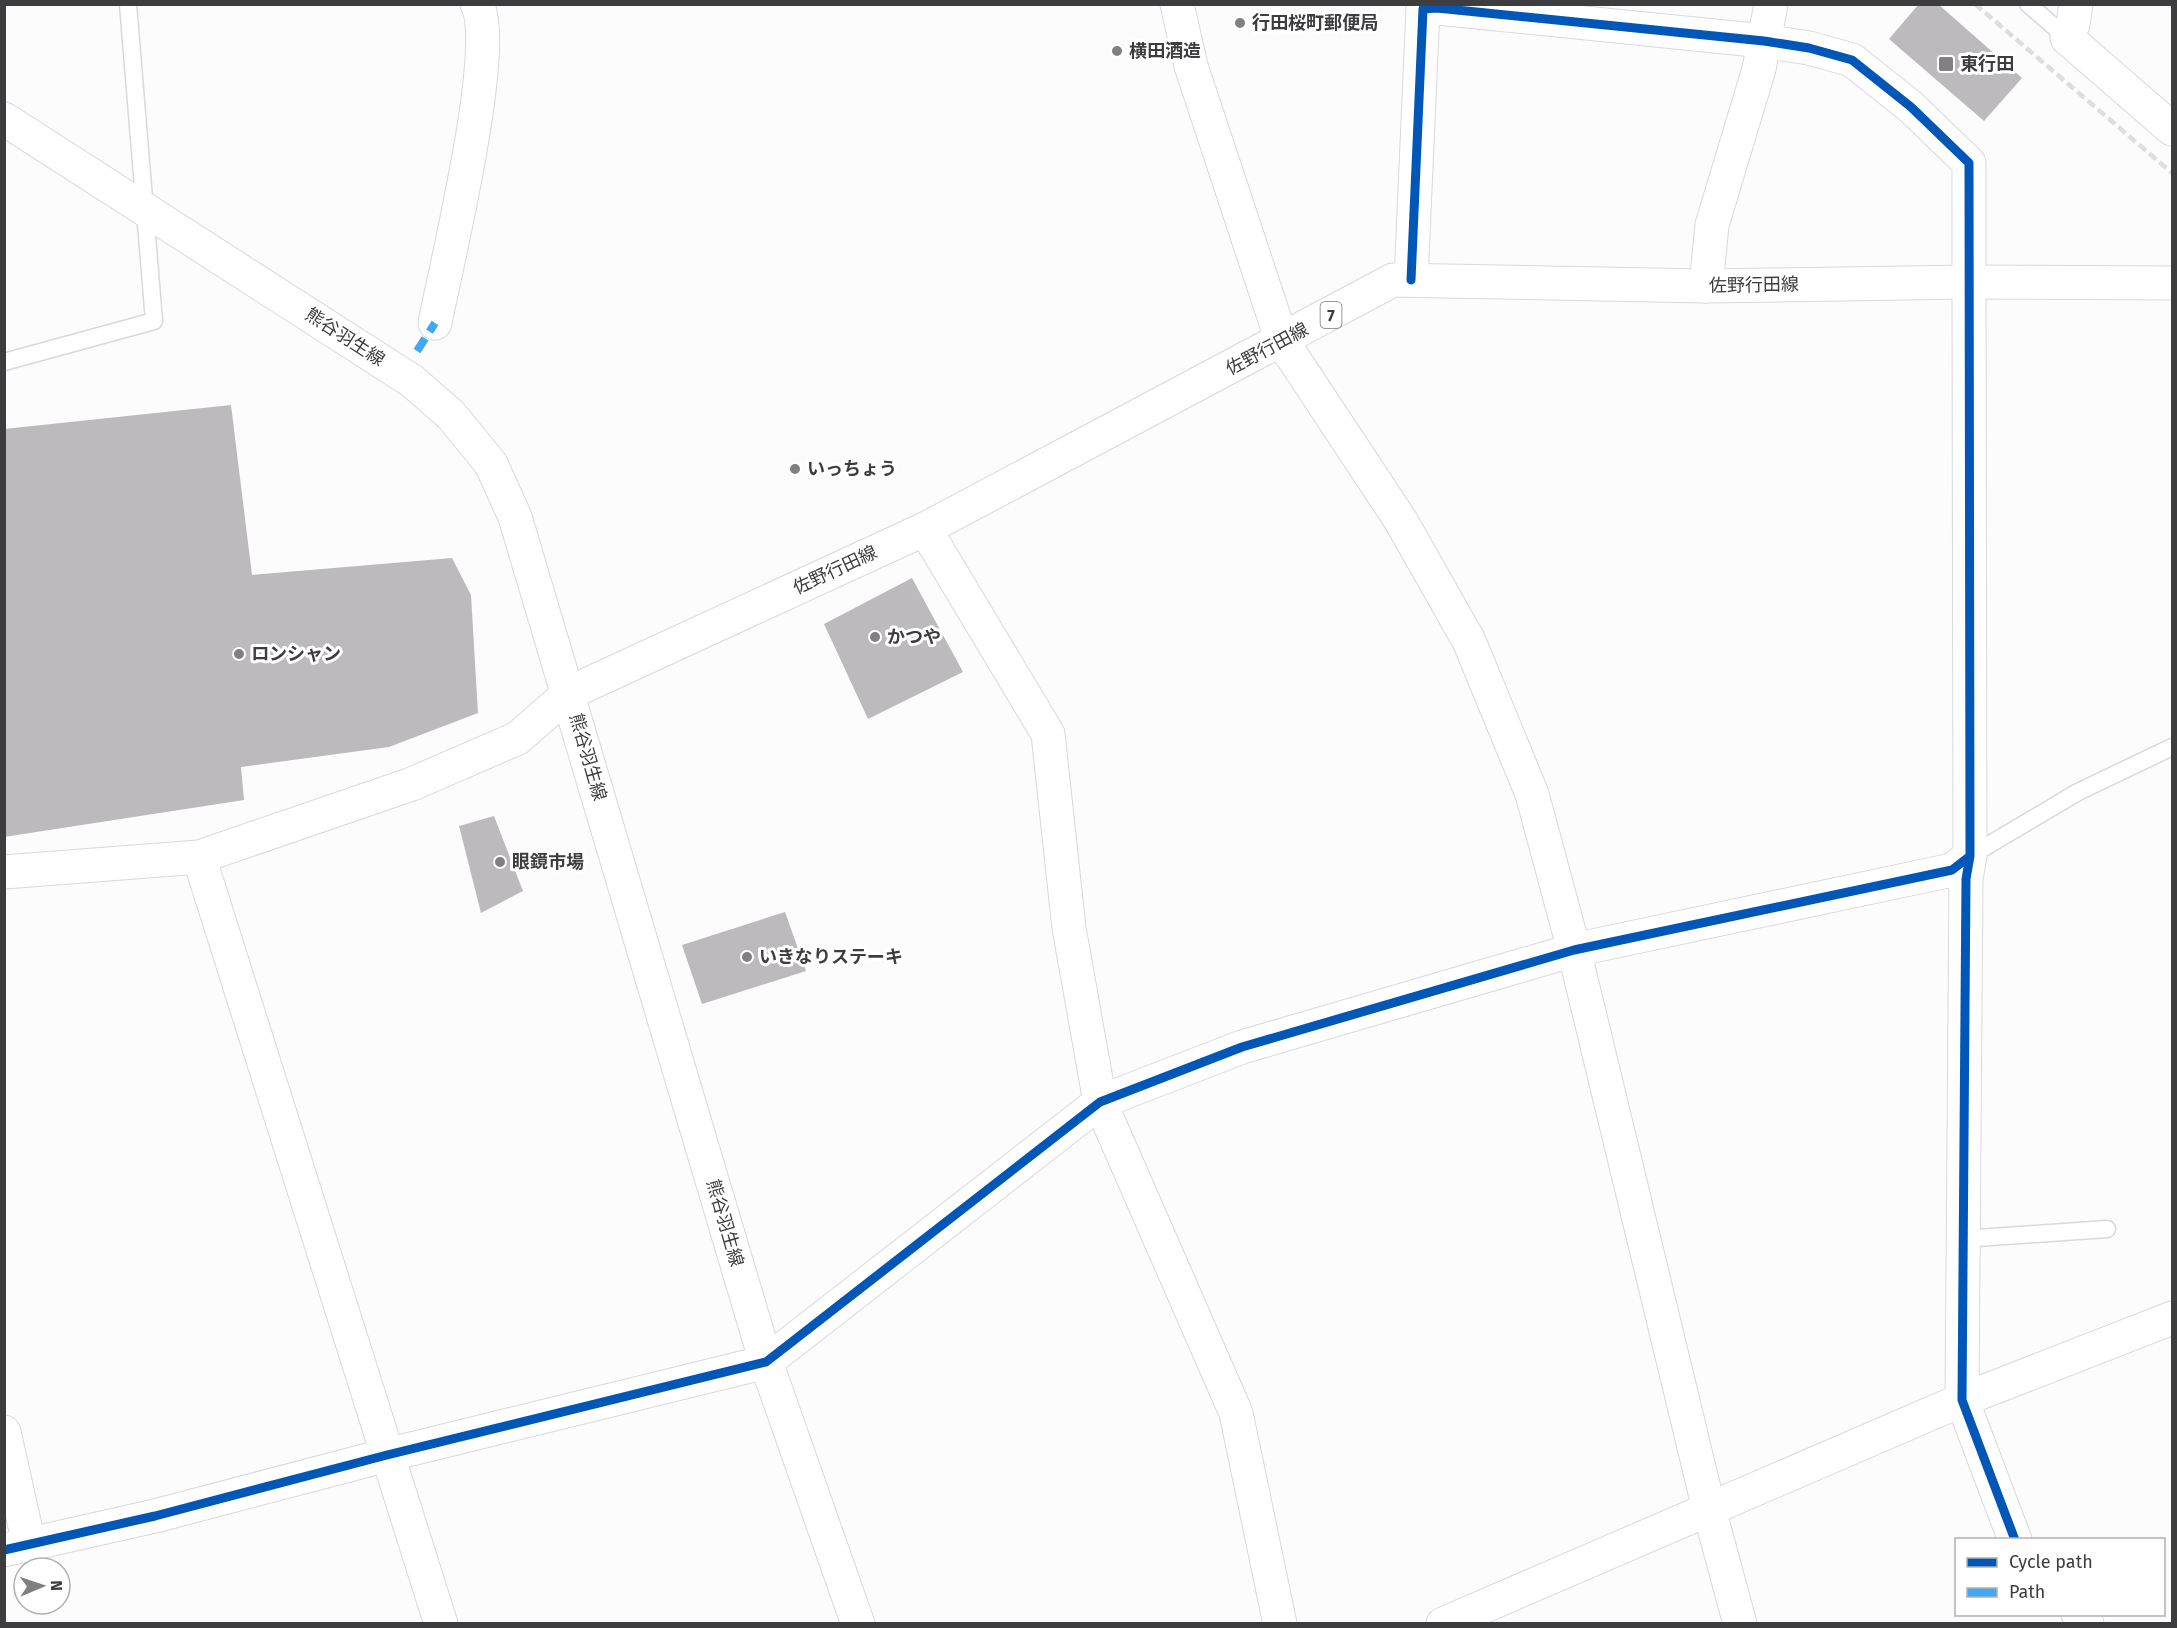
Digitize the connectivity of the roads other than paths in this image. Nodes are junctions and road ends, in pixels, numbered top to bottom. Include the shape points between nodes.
1 (128, 4) edge
2 (1177, 4) edge
3 (1771, 4) edge
4 (2028, 4) edge
5 (2076, 4) edge
6 (486, 7) edge
7 (1423, 7) edge
8 (2067, 38) junction
9 (1764, 41) junction
10 (4, 119) edge
11 (2172, 129) edge
12 (146, 211) junction
13 (1411, 280) junction
14 (1969, 282) junction
15 (2172, 283) edge
16 (1706, 286) junction
17 (435, 323) dead end
18 (1282, 341) junction
19 (4, 362) edge
20 (925, 529) junction
21 (569, 693) junction
22 (2172, 747) edge
23 (1970, 856) junction
24 (199, 857) junction
25 (4, 872) edge
26 (1574, 950) junction
27 (1100, 1102) junction
28 (2107, 1229) dead end
29 (1963, 1239) junction
30 (2172, 1318) edge
31 (766, 1362) junction
32 (1962, 1400) junction
33 (4, 1432) edge
34 (387, 1455) junction
35 (1709, 1509) junction
36 (2015, 1538) edge
37 (17, 1547) edge
38 (441, 1623) edge
39 (858, 1623) edge
40 (1280, 1623) edge
41 (1443, 1623) edge
42 (1740, 1623) edge

1 - 12 lane
2 - 18 street via 1191,66
3 - 9 street
4 - 8 lane
5 - 8 street
6 - 17 street via 478,99
7 - 9 street
7 - 13 street
8 - 11 street
9 - 14 street via 1852,60 1911,107 1970,163
9 - 16 street via 1712,225
10 - 12 street, 熊谷羽生線
12 - 19 lane via 154,321
12 - 21 street, 熊谷羽生線 via 412,381 451,415 490,464 515,517
13 - 16 street, 佐野行田線 / 7
13 - 18 street, 佐野行田線 / 7 via 1393,280
14 - 15 street, 佐野行田線 / 7
14 - 16 street, 佐野行田線 / 7
14 - 23 street
18 - 20 street, 佐野行田線 / 7
18 - 26 street via 1401,521 1469,641 1532,794
20 - 21 street, 佐野行田線 / 7
20 - 27 street via 1048,734 1068,928
21 - 24 street, 佐野行田線 via 518,738 412,784
21 - 31 street, 熊谷羽生線
22 - 23 lane via 2078,792
23 - 26 street via 1952,870
23 - 29 street via 1966,879
24 - 25 street, 佐野行田線
24 - 34 street
26 - 27 street via 1242,1047
26 - 35 street
27 - 31 street
27 - 40 street via 1236,1413
28 - 29 lane
29 - 32 street
30 - 32 street
31 - 34 street
31 - 39 street, 熊谷羽生線
32 - 35 street
32 - 36 street
33 - 37 street
34 - 37 street via 155,1516
34 - 38 street
35 - 41 street
35 - 42 street

